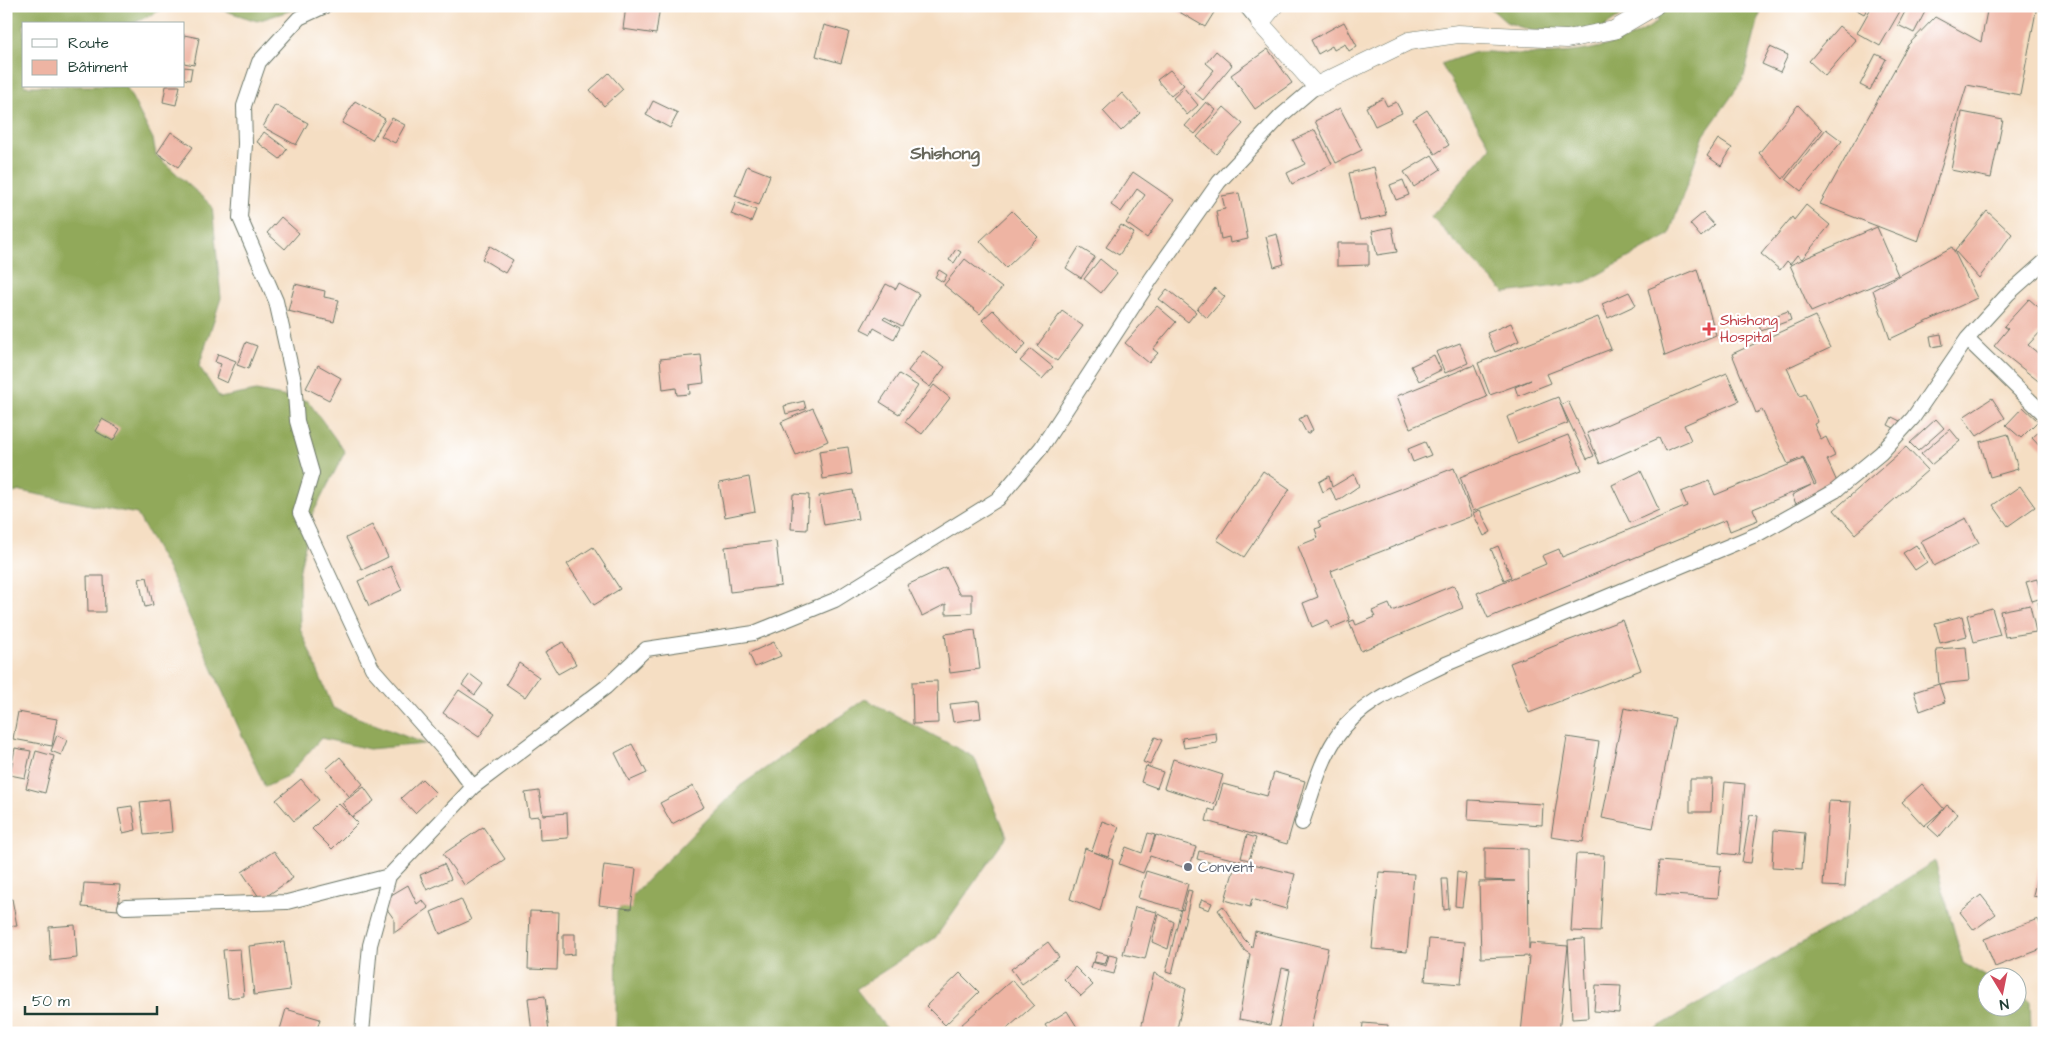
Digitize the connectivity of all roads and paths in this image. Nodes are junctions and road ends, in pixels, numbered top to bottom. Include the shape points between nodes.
1 (325, 6) edge
2 (1246, 6) edge
3 (1274, 6) edge
4 (1655, 6) edge
5 (1260, 23) junction
6 (1316, 86) junction
7 (2044, 262) edge
8 (1967, 339) junction
9 (2044, 414) edge
10 (474, 786) junction
11 (1302, 823) dead end
12 (389, 876) junction
13 (125, 907) dead end
14 (362, 1033) edge

1 - 10 street via 299,18 259,62 244,106 240,218 276,301 294,381 297,421 312,473 300,513 372,668
2 - 5 street
3 - 5 street
4 - 6 street via 1614,30 1567,39 1458,34 1409,41
5 - 6 street
6 - 10 street via 1282,114 1219,182 1150,279 1041,448 998,498 835,600 754,633 646,649 606,688
7 - 8 street via 2008,294
8 - 9 street
8 - 11 street via 1913,418 1880,453 1835,491 1760,533 1446,664 1400,686 1361,710 1337,737 1322,764
10 - 12 street
12 - 13 street via 287,902
12 - 14 street via 370,945

